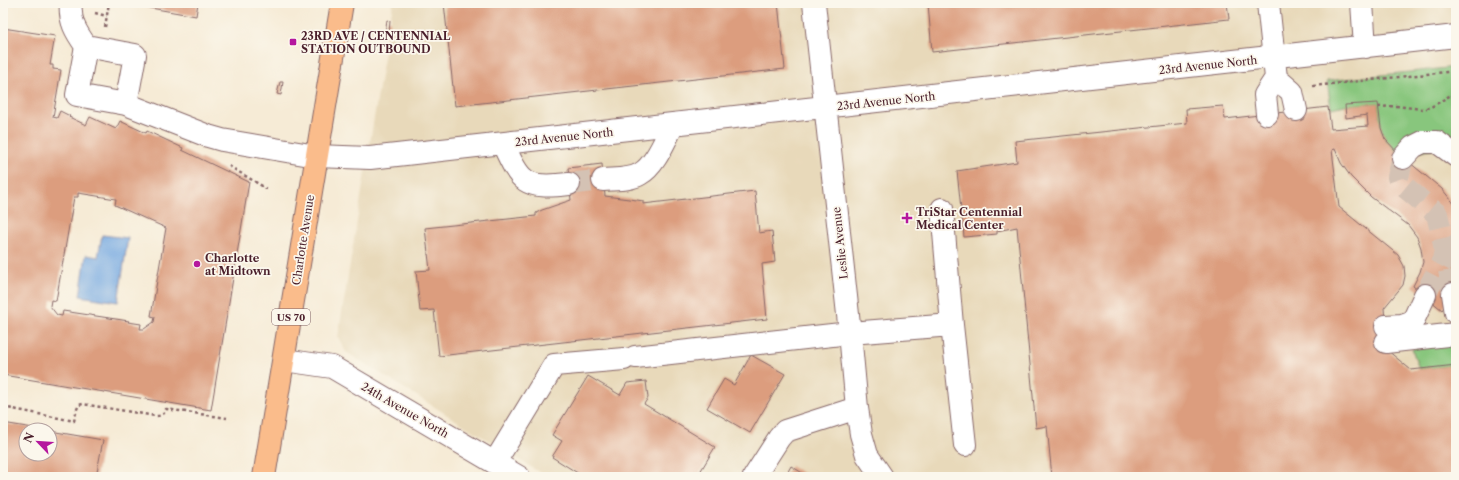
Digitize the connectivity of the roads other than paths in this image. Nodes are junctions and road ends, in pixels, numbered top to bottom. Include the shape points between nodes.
1 (71, 3) edge
2 (342, 3) edge
3 (814, 3) edge
4 (1268, 3) edge
5 (1362, 3) edge
6 (1456, 36) edge
7 (86, 46) junction
8 (1365, 47) junction
9 (1275, 68) junction
10 (126, 104) junction
11 (825, 108) junction
12 (1296, 110) dead end
13 (1267, 114) dead end
14 (673, 125) junction
15 (503, 144) junction
16 (316, 156) junction
17 (1456, 156) edge
18 (1404, 158) tunnel mouth
19 (603, 180) tunnel mouth
20 (569, 184) tunnel mouth
21 (942, 209) dead end
22 (1425, 295) tunnel mouth
23 (952, 325) junction
24 (850, 333) junction
25 (1456, 334) edge
26 (284, 360) junction
27 (857, 408) junction
28 (965, 445) dead end
29 (495, 462) junction
30 (264, 477) edge
31 (519, 477) edge
32 (754, 477) edge
33 (882, 477) edge

1 - 7 street via 73,24
2 - 16 main road, Charlotte Avenue / US 70
3 - 11 street, Leslie Avenue
4 - 9 street
5 - 8 street
6 - 8 street, 23rd Avenue North
7 - 10 street, 23rd Avenue North via 77,95
7 - 10 street via 135,55
8 - 9 street, 23rd Avenue North
9 - 11 street, 23rd Avenue North
9 - 12 street via 1292,92
9 - 13 street via 1265,95
10 - 16 street, 23rd Avenue North via 222,140
11 - 14 street, 23rd Avenue North
11 - 24 street, Leslie Avenue
14 - 15 street, 23rd Avenue North
14 - 19 street via 659,151 641,174
15 - 16 street, 23rd Avenue North via 370,158
15 - 20 street via 515,170 530,183 539,186
16 - 26 main road, Charlotte Avenue / US 70
17 - 18 street via 1437,142 1424,142 1413,147
21 - 23 street
22 - 25 street via 1413,321 1386,334
23 - 24 street
23 - 28 street
24 - 27 street, Leslie Avenue
24 - 29 street via 554,365
26 - 29 street, 24th Avenue North via 332,368
26 - 30 main road, Charlotte Avenue / US 70
27 - 32 street via 786,431
27 - 33 street, Leslie Avenue via 867,455
29 - 31 street, 24th Avenue North

